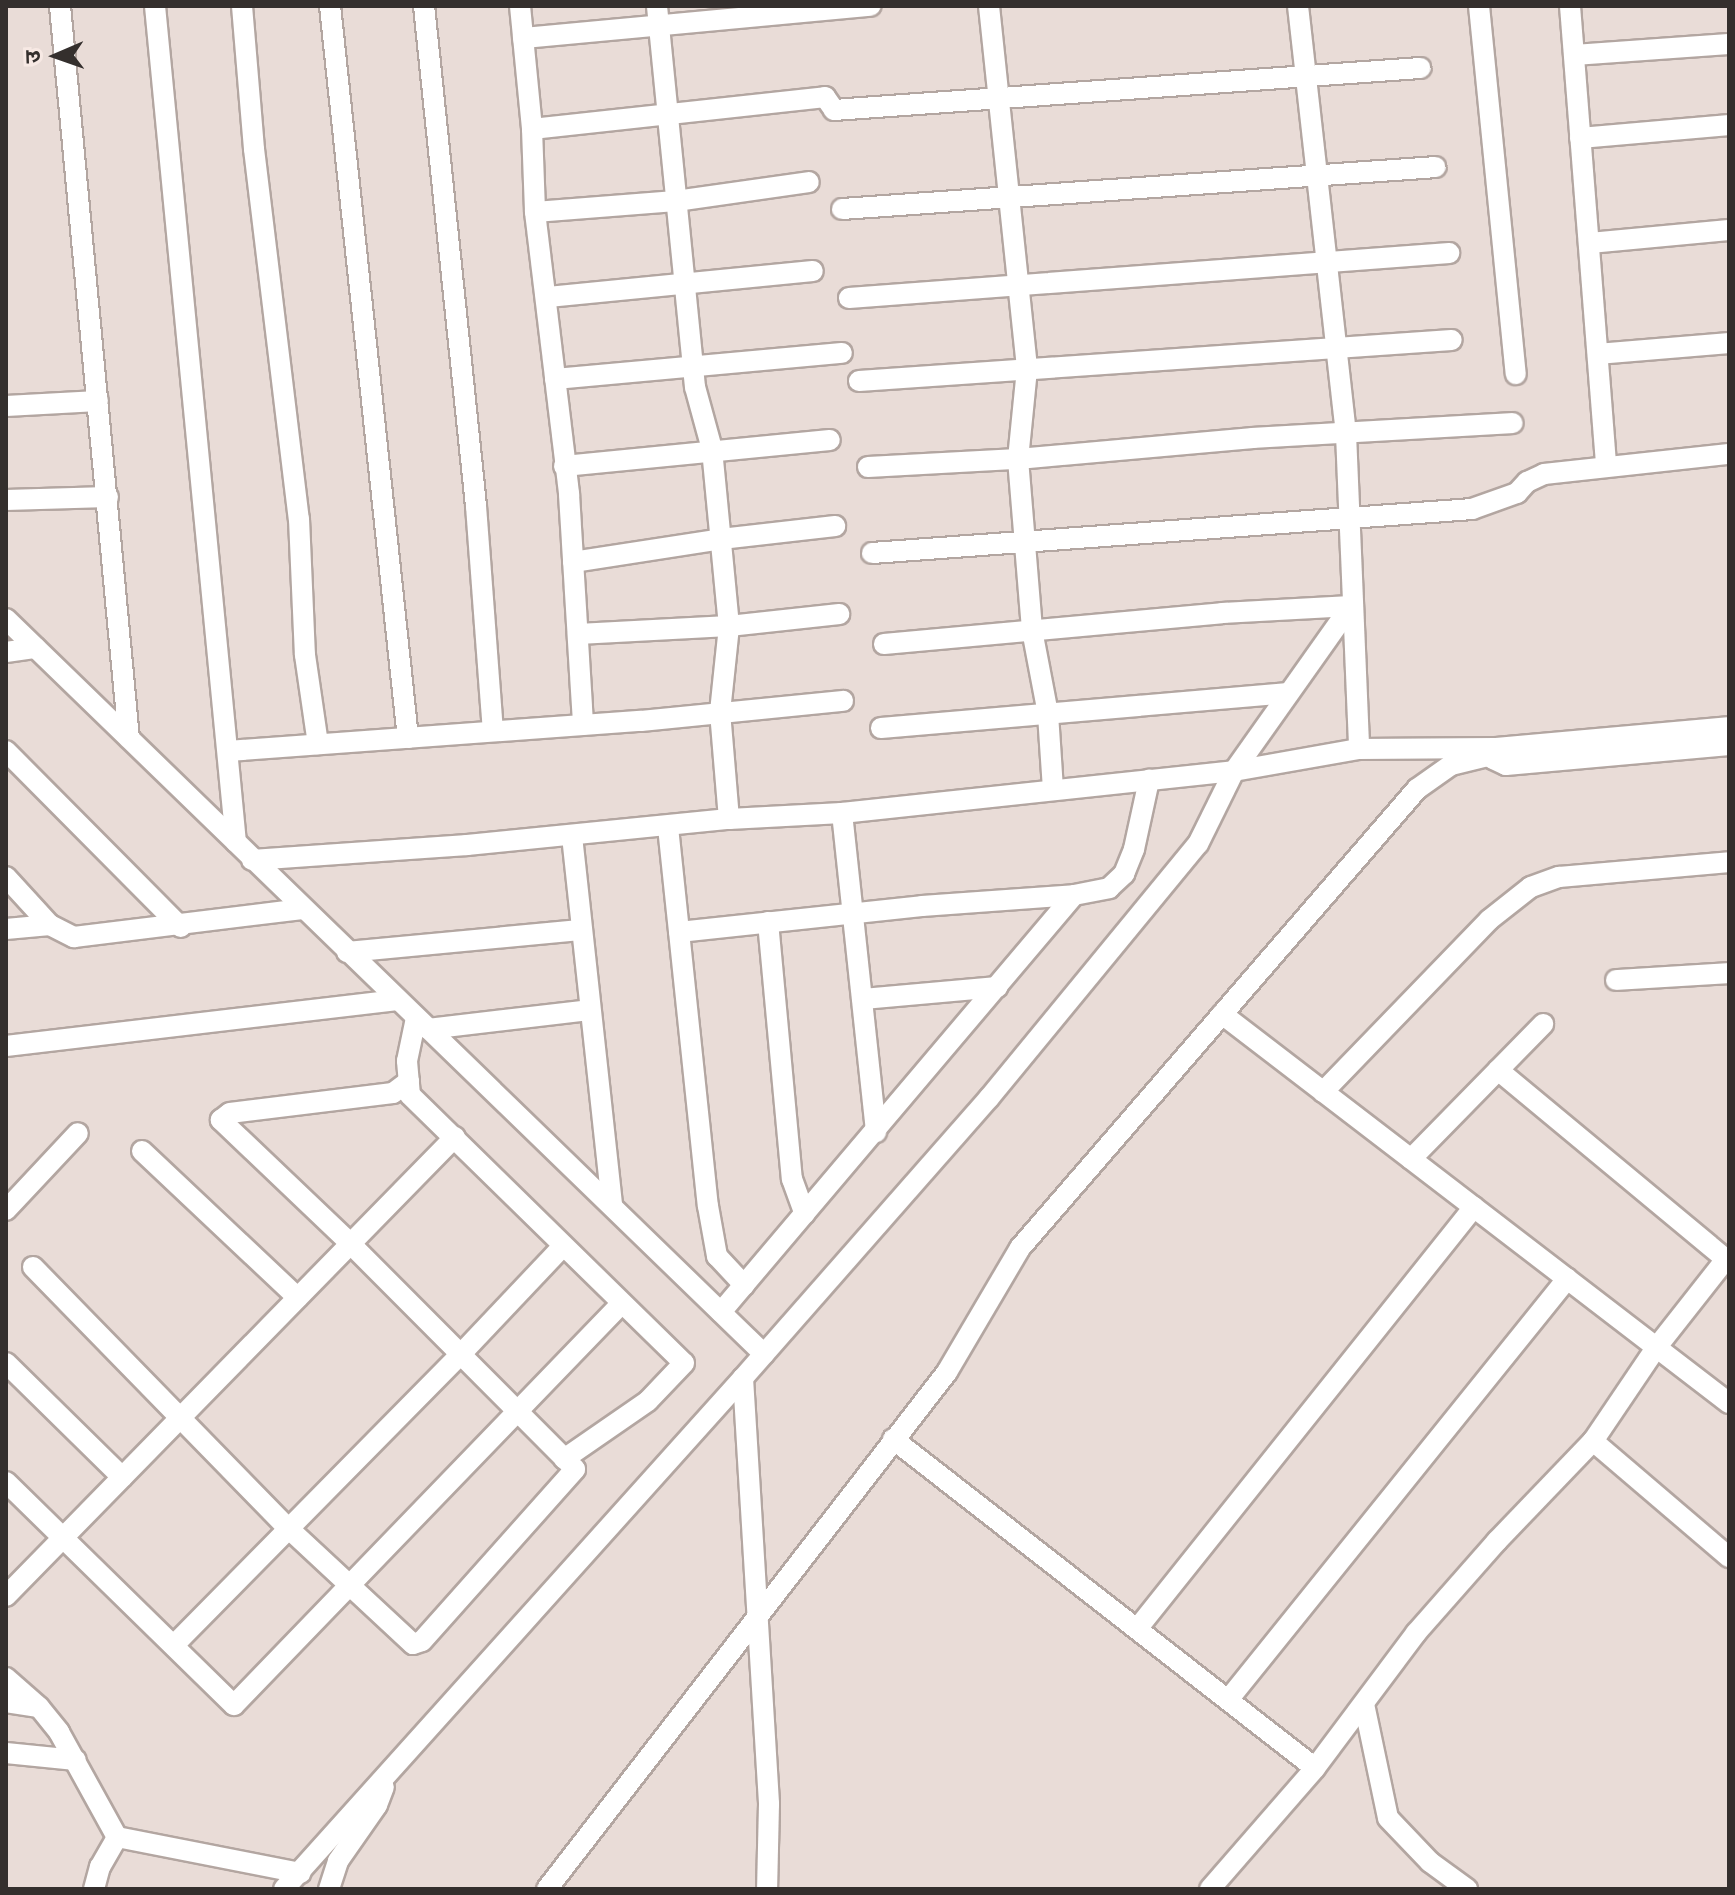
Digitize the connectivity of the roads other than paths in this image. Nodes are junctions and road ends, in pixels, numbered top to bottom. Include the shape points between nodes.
1 (60, 6) edge
2 (155, 6) edge
3 (242, 6) edge
4 (330, 6) edge
5 (424, 6) edge
6 (520, 6) edge
7 (657, 6) edge
8 (871, 6) edge
9 (989, 6) edge
10 (1298, 6) edge
11 (1479, 6) edge
12 (1570, 6) edge
13 (659, 28) junction
14 (523, 38) junction
15 (1729, 44) edge
16 (1574, 55) junction
17 (1420, 68) dead end
18 (1303, 76) junction
19 (999, 101) junction
20 (667, 112) junction
21 (1729, 125) edge
22 (532, 129) junction
23 (1580, 138) junction
24 (1436, 167) dead end
25 (1317, 177) junction
26 (809, 182) dead end
27 (1010, 198) junction
28 (676, 201) junction
29 (842, 209) dead end
30 (535, 212) junction
31 (1729, 230) edge
32 (1589, 243) junction
33 (1449, 253) dead end
34 (1327, 261) junction
35 (813, 271) dead end
36 (685, 283) junction
37 (1019, 287) junction
38 (548, 297) junction
39 (849, 298) dead end
40 (1452, 340) dead end
41 (1729, 343) edge
42 (1334, 346) junction
43 (842, 353) dead end
44 (1598, 354) junction
45 (693, 365) junction
46 (1027, 369) junction
47 (1516, 374) dead end
48 (555, 379) junction
49 (859, 381) dead end
50 (98, 401) junction
51 (6, 406) edge
52 (1513, 423) dead end
53 (1346, 434) junction
54 (830, 440) dead end
55 (712, 449) junction
56 (1729, 454) edge
57 (1018, 459) junction
58 (564, 466) junction
59 (1606, 466) junction
60 (868, 467) dead end
61 (108, 497) junction
62 (6, 500) edge
63 (1347, 518) junction
64 (835, 526) dead end
65 (721, 539) junction
66 (1028, 544) junction
67 (872, 553) dead end
68 (573, 562) junction
69 (1351, 606) junction
70 (839, 614) dead end
71 (6, 619) edge
72 (729, 626) junction
73 (1032, 630) junction
74 (578, 634) junction
75 (884, 644) dead end
76 (36, 648) junction
77 (6, 652) edge
78 (1289, 693) junction
79 (843, 701) dead end
80 (720, 712) junction
81 (1048, 714) junction
82 (583, 725) junction
83 (1729, 727) edge
84 (881, 728) dead end
85 (493, 730) junction
86 (129, 738) junction
87 (408, 738) junction
88 (318, 744) junction
89 (1729, 745) edge
90 (1359, 749) junction
91 (6, 751) edge
92 (228, 751) junction
93 (1494, 752) junction
94 (1234, 771) junction
95 (1149, 780) junction
96 (1053, 790) junction
97 (842, 813) junction
98 (729, 819) junction
99 (668, 827) junction
100 (572, 836) junction
101 (236, 842) junction
102 (252, 860) junction
103 (1729, 862) edge
104 (6, 877) edge
105 (1074, 895) junction
106 (302, 909) junction
107 (854, 913) junction
108 (768, 922) junction
109 (50, 925) junction
110 (181, 927) junction
111 (6, 929) edge
112 (580, 930) junction
113 (679, 932) junction
114 (347, 952) junction
115 (1729, 973) edge
116 (1616, 980) dead end
117 (997, 987) junction
118 (863, 999) junction
119 (397, 1000) junction
120 (589, 1010) junction
121 (1222, 1014) junction
122 (422, 1024) junction
123 (1543, 1024) dead end
124 (6, 1046) edge
125 (1498, 1070) junction
126 (409, 1081) junction
127 (1323, 1092) junction
128 (876, 1132) junction
129 (78, 1133) dead end
130 (455, 1137) junction
131 (142, 1151) dead end
132 (1411, 1159) junction
133 (612, 1206) junction
134 (1474, 1207) junction
135 (6, 1210) edge
136 (805, 1214) junction
137 (351, 1244) junction
138 (563, 1246) junction
139 (1728, 1260) edge
140 (33, 1267) dead end
141 (1567, 1279) junction
142 (744, 1285) junction
143 (298, 1298) junction
144 (621, 1304) junction
145 (721, 1312) junction
146 (1656, 1348) junction
147 (764, 1354) junction
148 (459, 1356) junction
149 (6, 1363) edge
150 (743, 1378) junction
151 (1729, 1403) edge
152 (517, 1415) junction
153 (182, 1416) junction
154 (893, 1439) junction
155 (1593, 1441) junction
156 (564, 1459) junction
157 (122, 1477) junction
158 (6, 1482) edge
159 (287, 1527) junction
160 (62, 1539) junction
161 (1729, 1557) edge
162 (349, 1584) junction
163 (6, 1596) edge
164 (756, 1615) junction
165 (1137, 1629) junction
166 (175, 1644) junction
167 (6, 1678) edge
168 (1228, 1700) junction
169 (6, 1702) edge
170 (1364, 1704) junction
171 (39, 1707) junction
172 (6, 1753) edge
173 (76, 1760) junction
174 (1315, 1768) junction
175 (391, 1769) junction
176 (117, 1837) junction
177 (300, 1873) junction
178 (94, 1889) edge
179 (284, 1889) edge
180 (329, 1889) edge
181 (547, 1889) edge
182 (767, 1889) edge
183 (1210, 1889) edge
184 (1467, 1889) edge

1 - 50 street
2 - 92 street
3 - 88 street via 299,519 305,655
4 - 87 street
5 - 85 street via 476,506
6 - 14 street
7 - 13 street
8 - 13 street
9 - 19 street
10 - 18 street
11 - 47 street
12 - 16 street
13 - 14 street
13 - 20 street
14 - 22 street
15 - 16 street
16 - 23 street
17 - 18 street
18 - 19 street
18 - 25 street
19 - 20 street via 834,110 825,97
19 - 27 street
20 - 22 street
20 - 28 street
21 - 23 street
22 - 30 street
23 - 32 street
24 - 25 street
25 - 27 street
25 - 34 street
26 - 28 street
27 - 29 street
27 - 37 street
28 - 30 street
28 - 36 street
30 - 38 street
31 - 32 street
32 - 44 street
33 - 34 street
34 - 37 street
34 - 42 street
35 - 36 street
36 - 38 street
36 - 45 street
37 - 39 street
37 - 46 street
38 - 48 street
40 - 42 street
41 - 44 street
42 - 46 street
42 - 53 street
43 - 45 street
44 - 59 street
45 - 48 street
45 - 55 street
46 - 49 street
46 - 57 street
48 - 58 street
50 - 51 street
50 - 61 street
52 - 53 street
53 - 57 street
53 - 63 street
54 - 55 street
55 - 58 street
55 - 65 street
56 - 59 street
57 - 60 street
57 - 66 street
58 - 68 street
59 - 63 street via 1544,474 1517,493 1472,509
61 - 62 street
61 - 86 street
63 - 66 street
63 - 69 street
64 - 65 street
65 - 68 street
65 - 72 street
66 - 67 street
66 - 73 street
68 - 74 street
69 - 73 street
69 - 78 street
69 - 90 street
70 - 72 street
71 - 76 street
72 - 74 street
72 - 80 street
73 - 75 street
73 - 81 street
74 - 82 street
76 - 77 street
76 - 86 street
78 - 81 street
78 - 94 street
79 - 80 street
80 - 82 street
80 - 98 street
81 - 84 street
81 - 96 street
82 - 85 street
83 - 93 street
85 - 87 street
86 - 101 street
87 - 88 street
88 - 92 street
89 - 93 street via 1506,765 1495,763
90 - 93 street
90 - 94 street
91 - 110 street
92 - 101 street
93 - 121 street via 1451,765 1417,789
94 - 95 street
94 - 147 street via 1198,844 989,1098
95 - 96 street
95 - 105 street via 1124,874 1109,888
96 - 97 street
97 - 98 street
97 - 107 street
98 - 99 street
99 - 100 street
99 - 113 street
100 - 102 street
100 - 112 street
101 - 102 street
102 - 106 street
103 - 127 street via 1559,877 1531,887 1489,920
104 - 109 street
105 - 107 street
105 - 117 street
106 - 110 street
106 - 114 street
107 - 108 street
107 - 118 street
108 - 113 street
108 - 136 street via 792,1179
109 - 110 street via 74,937
109 - 111 street
112 - 114 street
112 - 120 street
113 - 142 street via 717,1256
114 - 119 street
115 - 116 street
117 - 118 street
117 - 128 street
118 - 128 street
119 - 122 street
119 - 124 street
120 - 122 street
120 - 133 street
121 - 127 street
121 - 154 street via 1020,1248 947,1372
122 - 126 street via 407,1061
122 - 133 street
123 - 125 street
125 - 132 street
125 - 139 street
126 - 130 street via 410,1095
126 - 137 street via 393,1093 222,1117 223,1125
127 - 132 street
128 - 136 street
129 - 135 street
130 - 137 street
130 - 138 street
131 - 143 street
132 - 134 street
133 - 145 street
134 - 141 street
134 - 165 street
136 - 142 street
137 - 143 street
137 - 148 street
138 - 144 street
138 - 148 street
139 - 146 street
140 - 153 street
141 - 146 street
141 - 168 street
142 - 145 street
143 - 153 street
144 - 152 street
144 - 156 street via 684,1363 648,1401
145 - 147 street
146 - 151 street
146 - 155 street
147 - 150 street
148 - 152 street
148 - 159 street
149 - 157 street
150 - 164 street
150 - 175 street
152 - 156 street
152 - 162 street
153 - 157 street
153 - 159 street
154 - 164 street
154 - 165 street
155 - 161 street
155 - 170 street via 1436,1610
156 - 162 street via 575,1469 422,1641 413,1644
157 - 160 street
158 - 160 street
159 - 162 street
159 - 166 street
160 - 163 street
160 - 166 street
162 - 166 street via 234,1705
164 - 181 street
164 - 182 street via 769,1804
165 - 168 street
167 - 171 street
168 - 174 street
169 - 171 street
170 - 174 street
170 - 184 street via 1388,1818 1430,1862
171 - 173 street
172 - 173 street
173 - 176 street
174 - 183 street
175 - 177 street
175 - 180 street via 377,1805 338,1861
176 - 177 street
176 - 178 street
177 - 179 street

